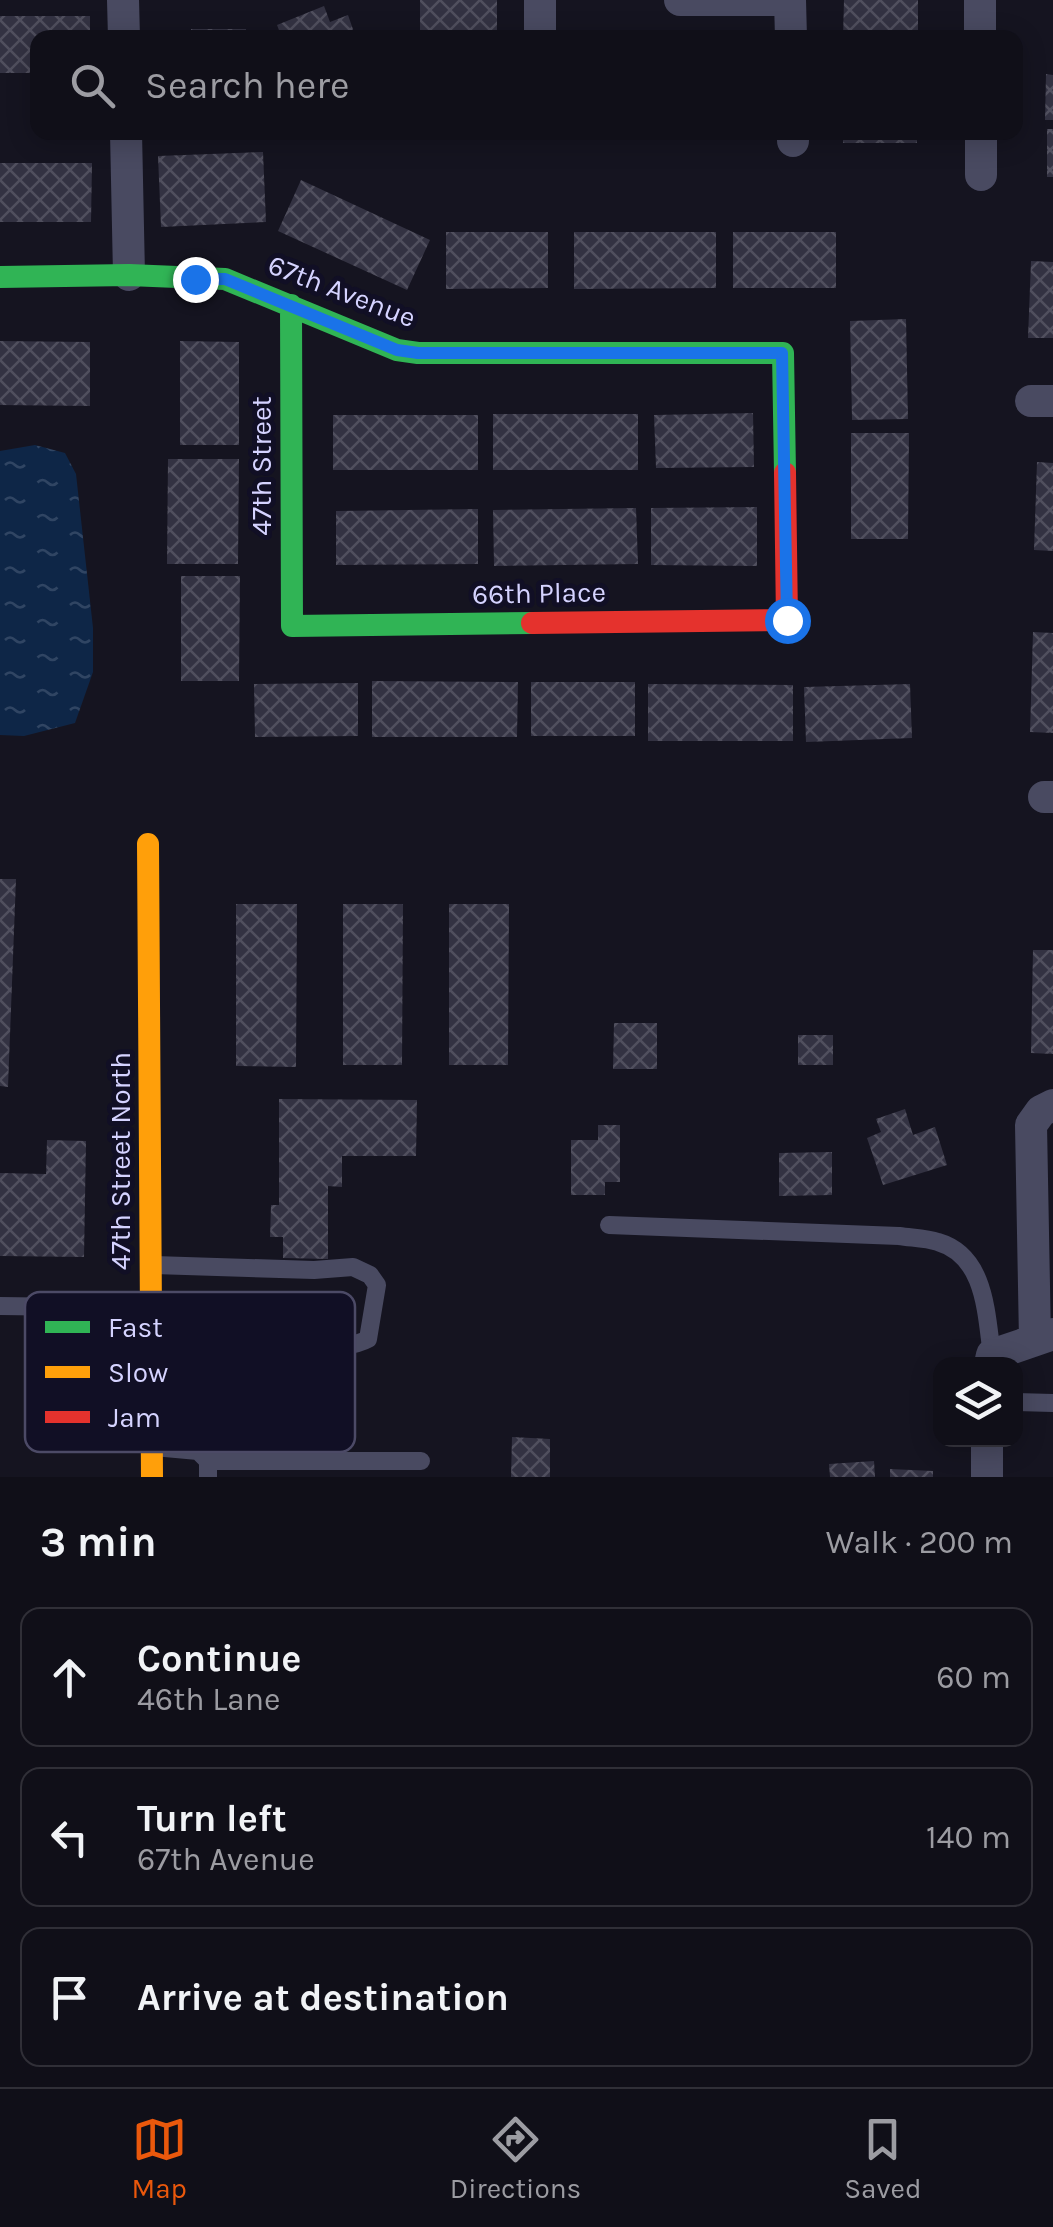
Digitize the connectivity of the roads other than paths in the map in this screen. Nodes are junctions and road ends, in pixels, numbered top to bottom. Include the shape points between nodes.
1 (123, 0) edge
2 (540, 0) edge
3 (680, 0) edge
4 (790, 0) edge
5 (980, 0) edge
6 (124, 30) edge
7 (540, 30) edge
8 (791, 30) edge
9 (980, 30) edge
10 (126, 140) edge
11 (981, 140) edge
12 (981, 176) dead end
13 (129, 275) junction
14 (0, 277) edge
15 (292, 305) junction
16 (787, 620) joint
17 (292, 626) joint
18 (148, 844) dead end
19 (1053, 1105) edge
20 (609, 1225) dead end
21 (150, 1265) junction
22 (150, 1292) edge
23 (0, 1306) edge
24 (25, 1306) edge
25 (1044, 1337) edge
26 (355, 1346) edge
27 (991, 1357) edge
28 (998, 1357) edge
29 (1023, 1402) edge
30 (1053, 1402) edge
31 (987, 1447) edge
32 (421, 1460) dead end
33 (208, 1469) edge
34 (987, 1477) edge

1 - 6 street
2 - 7 street
3 - 4 street
4 - 8 street
5 - 9 street
10 - 13 street
11 - 12 street
13 - 14 street, 67th Avenue
13 - 15 street, 67th Avenue via 225,279
15 - 16 street, 67th Avenue via 418,353 782,353
15 - 17 street, 47th Street
16 - 17 street, 66th Place
18 - 21 street, 47th Street North
19 - 25 street via 1031,1124
20 - 27 lane via 941,1243 966,1260 982,1287
21 - 22 street, 47th Street North
21 - 26 lane via 353,1268 377,1285 368,1339
23 - 24 lane
25 - 28 street
29 - 30 lane
31 - 34 street
32 - 33 lane

